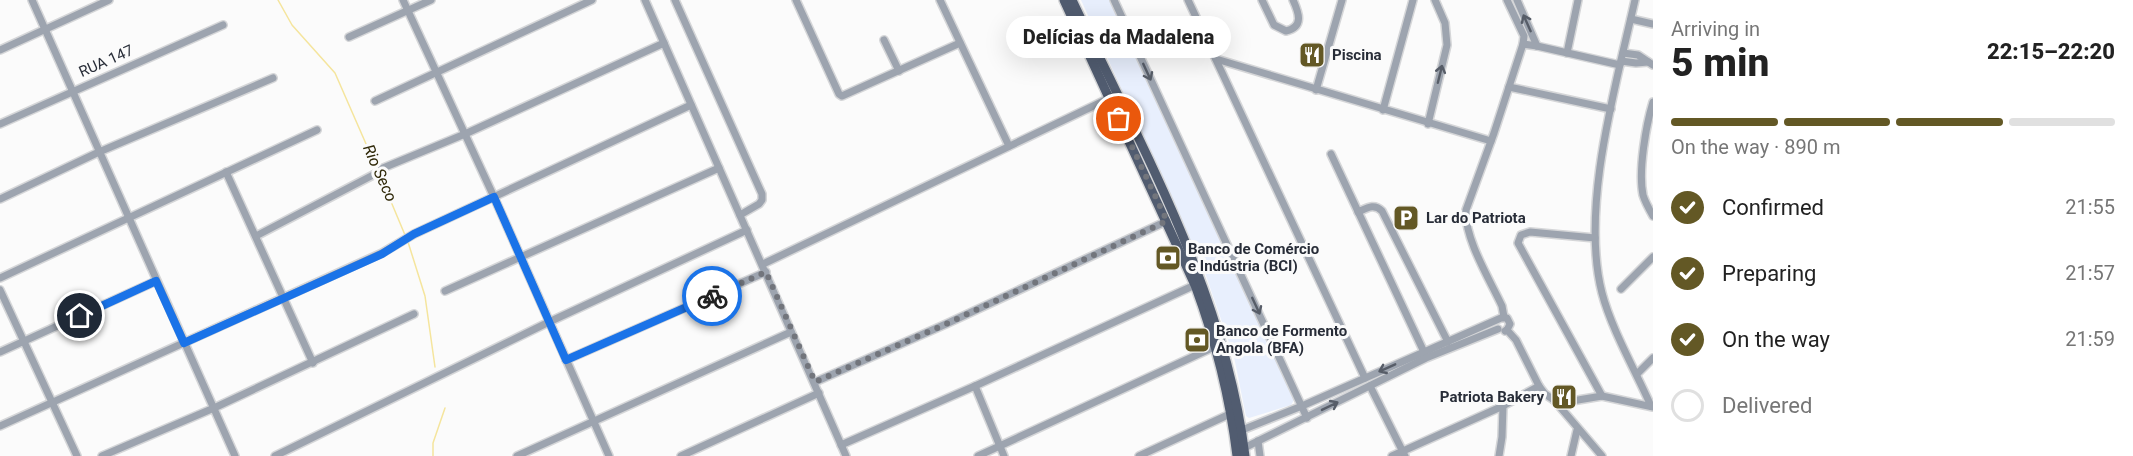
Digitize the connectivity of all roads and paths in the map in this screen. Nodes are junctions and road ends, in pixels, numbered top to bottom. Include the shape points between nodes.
1 (32, 0) edge
2 (109, 0) edge
3 (404, 0) edge
4 (430, 0) edge
5 (592, 0) edge
6 (645, 0) edge
7 (675, 0) edge
8 (796, 0) edge
9 (940, 0) edge
10 (1064, 0) edge
11 (1072, 0) edge
12 (1188, 0) edge
13 (1262, 0) edge
14 (1293, 0) edge
15 (1342, 0) edge
16 (1413, 0) edge
17 (1435, 0) edge
18 (1507, 0) edge
19 (1517, 0) edge
20 (1578, 0) edge
21 (1635, 0) edge
22 (1116, 1) edge
23 (408, 10) junction
24 (1631, 19) junction
25 (223, 24) dead end
26 (1653, 24) edge
27 (44, 29) junction
28 (349, 37) dead end
29 (884, 40) dead end
30 (664, 43) junction
31 (960, 43) junction
32 (1523, 44) junction
33 (1537, 46) junction
34 (0, 50) edge
35 (1567, 53) junction
36 (1623, 53) junction
37 (1216, 59) junction
38 (1621, 63) junction
39 (1650, 63) edge
40 (898, 71) junction
41 (435, 73) junction
42 (273, 78) dead end
43 (1509, 87) junction
44 (1316, 90) junction
45 (72, 91) junction
46 (1110, 98) junction
47 (375, 101) dead end
48 (1653, 102) edge
49 (691, 105) junction
50 (1611, 109) junction
51 (1383, 110) junction
52 (0, 124) edge
53 (1428, 124) junction
54 (317, 130) dead end
55 (465, 135) junction
56 (1491, 141) junction
57 (1009, 146) junction
58 (99, 152) junction
59 (1331, 154) dead end
60 (719, 168) junction
61 (226, 172) junction
62 (494, 197) junction
63 (0, 199) edge
64 (1358, 212) junction
65 (740, 215) junction
66 (1653, 216) edge
67 (127, 218) junction
68 (1167, 221) junction
69 (747, 230) junction
70 (256, 236) junction
71 (1595, 238) junction
72 (520, 257) junction
73 (1653, 257) edge
74 (763, 264) junction
75 (766, 272) junction
76 (0, 278) edge
77 (156, 281) junction
78 (1195, 285) junction
79 (0, 290) edge
80 (1622, 290) dead end
81 (445, 291) dead end
82 (284, 299) junction
83 (414, 314) dead end
84 (1501, 318) junction
85 (549, 322) junction
86 (1498, 329) junction
87 (1507, 330) junction
88 (791, 332) junction
89 (23, 342) junction
90 (1448, 342) junction
91 (184, 343) junction
92 (1214, 347) junction
93 (0, 352) edge
94 (1424, 352) junction
95 (1653, 358) edge
96 (566, 360) junction
97 (313, 363) junction
98 (1636, 374) junction
99 (1365, 378) junction
100 (815, 382) junction
101 (975, 386) junction
102 (1370, 386) junction
103 (1539, 386) junction
104 (819, 393) junction
105 (1602, 396) junction
106 (1554, 400) junction
107 (52, 401) junction
108 (1302, 406) junction
109 (1503, 406) junction
110 (1652, 406) edge
111 (214, 408) junction
112 (1230, 414) junction
113 (1307, 418) junction
114 (593, 422) junction
115 (0, 426) edge
116 (1242, 430) junction
117 (1577, 430) junction
118 (1258, 441) junction
119 (841, 445) junction
120 (1000, 446) junction
121 (1244, 452) edge
122 (1404, 454) edge
123 (77, 456) edge
124 (102, 456) edge
125 (235, 456) edge
126 (275, 456) edge
127 (517, 456) edge
128 (609, 456) edge
129 (681, 456) edge
130 (846, 456) edge
131 (978, 456) edge
132 (1004, 456) edge
133 (1138, 456) edge
134 (1236, 456) edge
135 (1260, 456) edge
136 (1392, 456) edge
137 (1499, 456) edge
138 (1571, 456) edge
139 (1602, 456) edge

1 - 27 street
2 - 27 street
3 - 23 street
4 - 23 street
5 - 41 street
6 - 30 street
7 - 65 street via 762,194 759,204
8 - 40 street via 839,94
9 - 31 street
10 - 46 main road
11 - 116 main road via 1192,257 1221,339
12 - 37 street
13 - 14 street via 1274,25 1286,31 1299,20
15 - 44 street
16 - 51 street
53 -> 17 street via 1447,45 1445,23
18 - 32 street via 1524,36
33 -> 19 street
20 - 35 street
21 - 24 street
22 -> 108 street
23 - 28 street
23 - 41 street
24 - 26 street
24 - 36 street
25 - 45 street, RUA 147
27 - 34 street
27 - 45 street
29 - 40 street
30 - 49 street
30 - 55 street
31 - 40 street
31 - 57 street
32 - 33 street
32 - 43 street
33 - 35 street
35 - 38 street
36 - 38 street
36 - 39 street via 1638,55
37 - 44 street
37 - 99 street
38 - 39 street
38 - 50 street
41 - 47 street
41 - 55 street
42 - 58 street
43 - 50 street
43 - 56 street
44 - 51 street
45 - 52 street, RUA 147
45 - 58 street
46 - 57 street
46 - 68 main road
48 - 66 street via 1642,185 1643,197
49 - 60 street
49 - 62 street
50 - 71 street via 1600,171
51 - 53 street
53 - 56 street
54 - 61 street
55 - 62 street
55 - 70 street via 383,168
56 - 84 street via 1465,219 1502,306
57 - 74 street
58 - 63 street
58 - 67 street
59 - 64 street
60 - 65 street
60 - 72 street
61 - 67 street
61 - 70 street
62 - 72 street
62 - 82 street
64 - 90 street via 1371,206 1382,211
64 - 94 street
65 - 69 street
67 - 76 street
67 - 77 street
68 - 78 main road
68 - 100 street
69 - 74 street
69 - 85 street
70 - 82 street
71 - 98 street via 1602,293
71 - 105 street via 1530,232 1521,235 1518,243
72 - 81 street
72 - 85 street
73 - 80 street
74 - 75 street
75 - 88 street
75 - 96 street
77 - 89 street
77 - 91 street
78 - 92 main road
78 - 101 street
79 - 89 street
82 - 91 street
82 - 97 street
83 - 97 street
84 - 86 street
84 - 87 street via 1507,318 1510,324
84 - 90 street
85 - 96 street
85 - 126 street
86 - 87 street
86 - 102 street
87 - 103 street
88 - 100 street
88 - 114 street
89 - 93 street
89 - 107 street
90 - 94 street
91 - 107 street
91 - 111 street
92 - 112 main road
92 - 120 street
94 -> 99 street
95 - 98 street
96 - 114 street
97 - 111 street
98 - 110 street
99 - 108 street
100 - 104 street
101 - 119 street
101 - 120 street
113 -> 102 street
102 - 122 street
103 - 106 street
103 - 109 street
104 - 119 street
104 - 129 street
105 - 106 street
105 - 110 street
106 - 117 street
107 - 115 street
107 - 123 street
108 - 113 street
108 - 116 street
109 - 122 street
109 - 137 street
111 - 124 street
111 - 125 street
112 - 133 street
112 - 134 main road
113 - 118 street
114 - 127 street
114 - 128 street
116 - 121 main road
117 - 138 street
117 - 139 street
118 - 121 street
118 - 135 street
119 - 130 street
120 - 131 street
120 - 132 street
122 - 136 street

